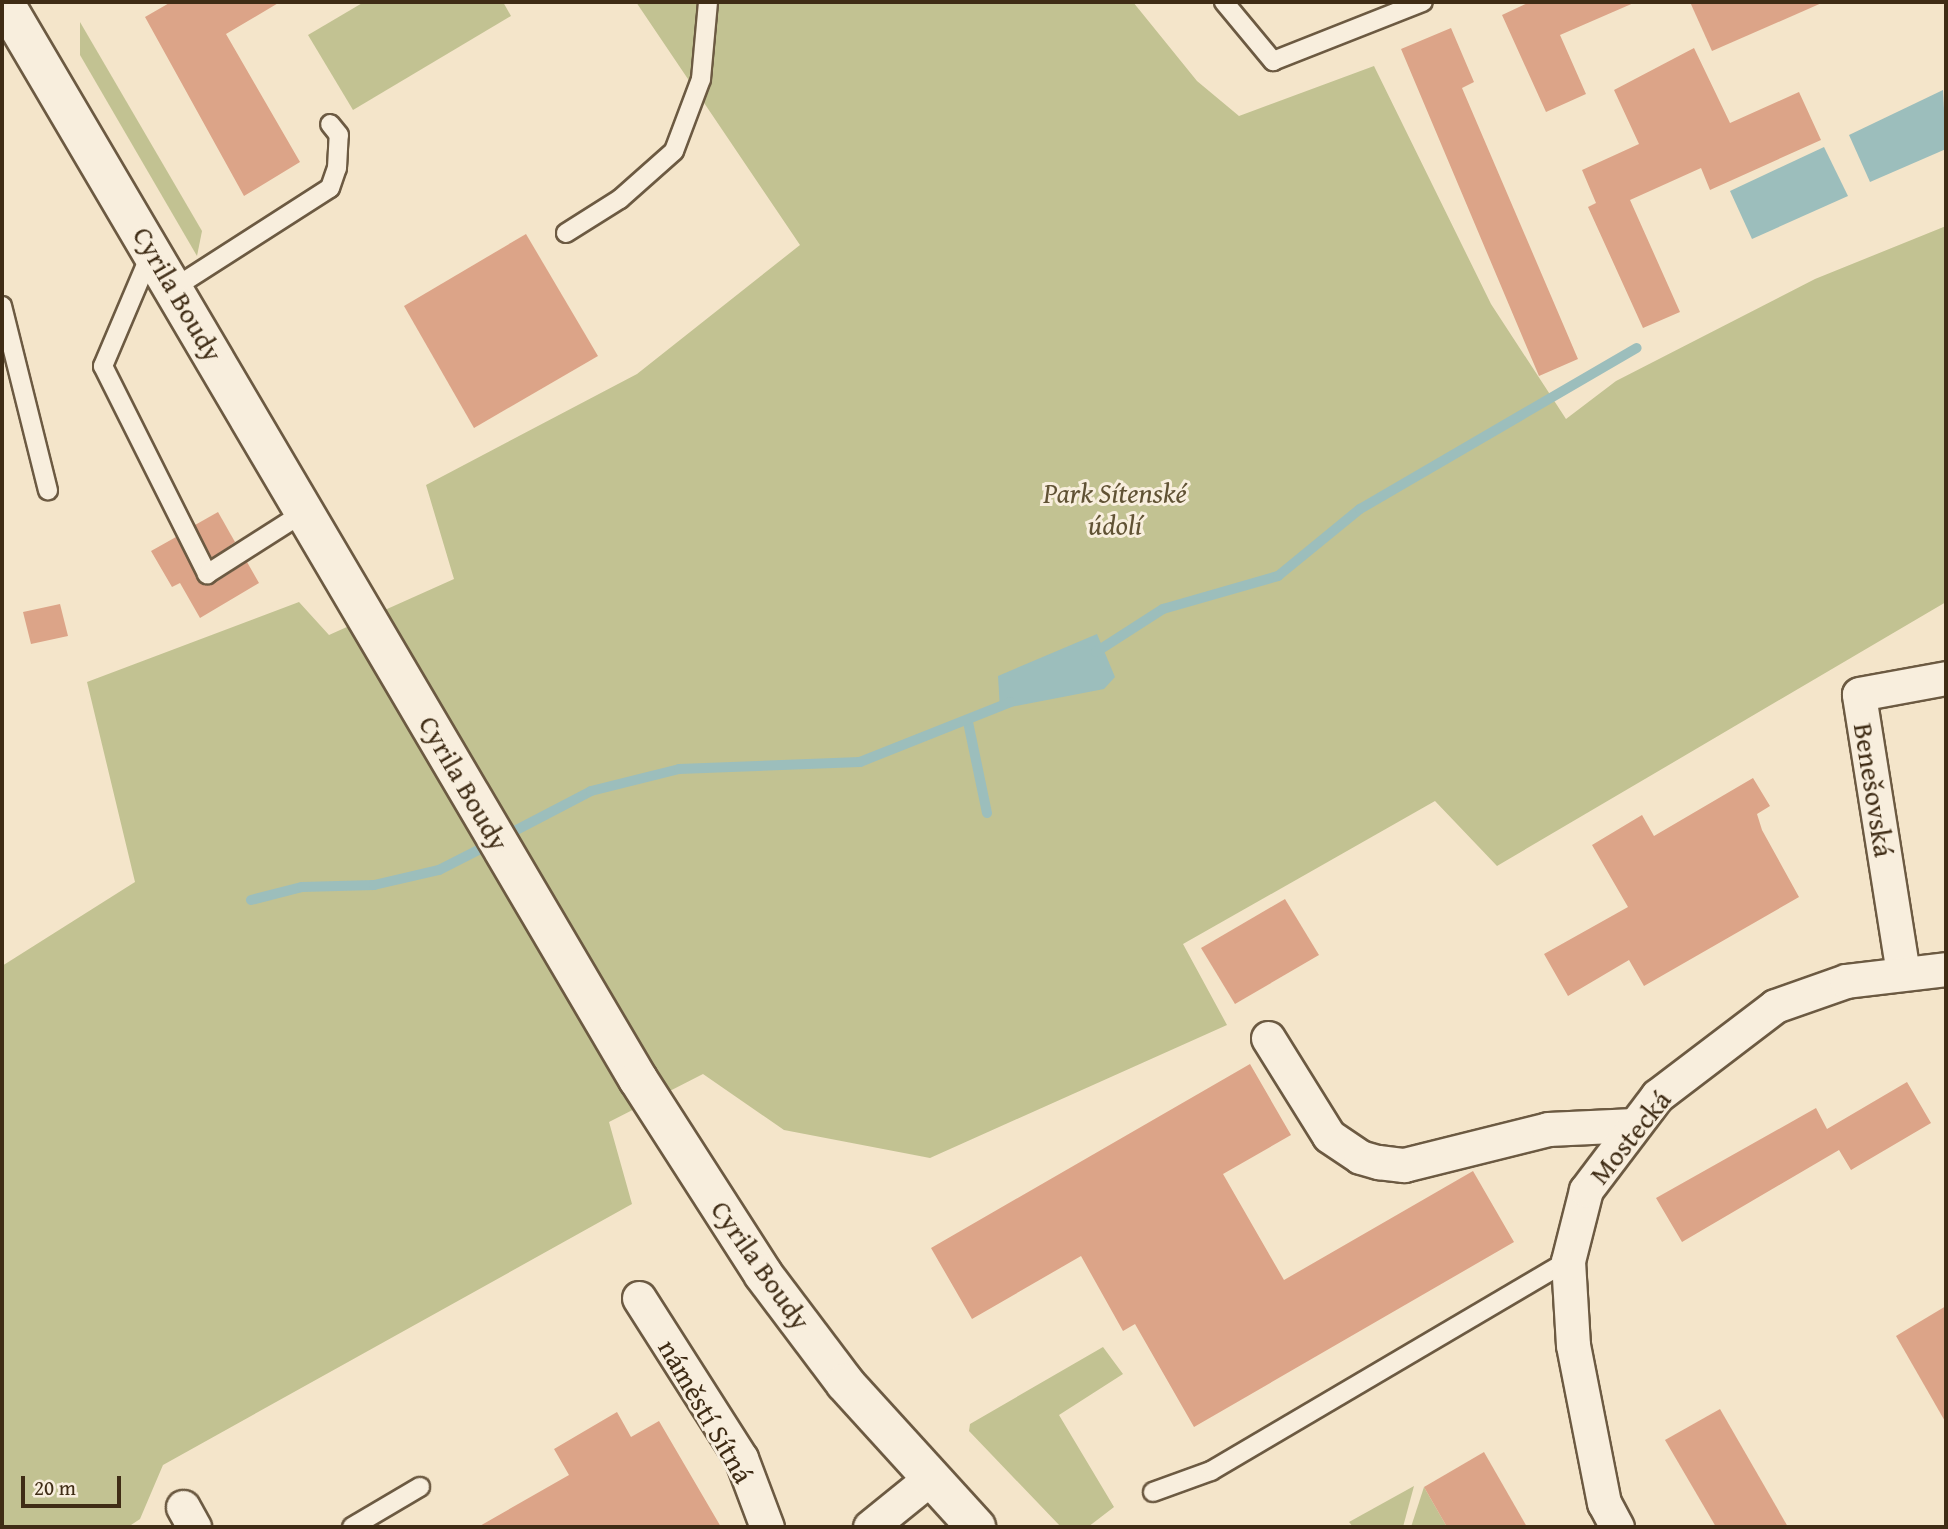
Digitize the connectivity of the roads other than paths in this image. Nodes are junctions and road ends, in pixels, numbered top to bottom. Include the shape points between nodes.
1 (4, 2) edge
2 (708, 2) edge
3 (1224, 2) edge
4 (1423, 2) edge
5 (330, 124) dead end
6 (566, 233) dead end
7 (152, 250) junction
8 (174, 288) junction
9 (2, 306) edge
10 (48, 490) dead end
11 (306, 511) junction
12 (1946, 678) edge
13 (1946, 969) edge
14 (1903, 973) junction
15 (1268, 1038) dead end
16 (1634, 1125) junction
17 (1568, 1261) junction
18 (639, 1298) dead end
19 (928, 1480) junction
20 (420, 1487) dead end
21 (1153, 1492) dead end
22 (352, 1527) edge
23 (767, 1527) edge
24 (870, 1527) edge
25 (976, 1527) edge
26 (1617, 1527) edge

1 - 7 street, Cyrila Boudy
2 - 6 lane via 701,79 674,150 620,199
3 - 4 lane via 1273,61
5 - 8 lane via 339,135 337,168 330,188
7 - 8 street, Cyrila Boudy
7 - 11 lane via 103,366 207,574
8 - 11 street, Cyrila Boudy
9 - 10 lane
11 - 19 street, Cyrila Boudy via 638,1079 763,1274 845,1383
12 - 14 street, Benešovská via 1858,694
13 - 14 street, Mostecká
14 - 16 street, Mostecká via 1846,981 1775,1006 1657,1096
15 - 16 street via 1329,1136 1360,1157 1378,1162 1405,1165 1548,1129
16 - 17 street, Mostecká via 1586,1190
17 - 21 lane via 1211,1471
17 - 26 street, Mostecká via 1580,1401 1604,1503
18 - 23 street, náměstí Sítná via 741,1458
19 - 24 street
19 - 25 street, Cyrila Boudy
20 - 22 lane

